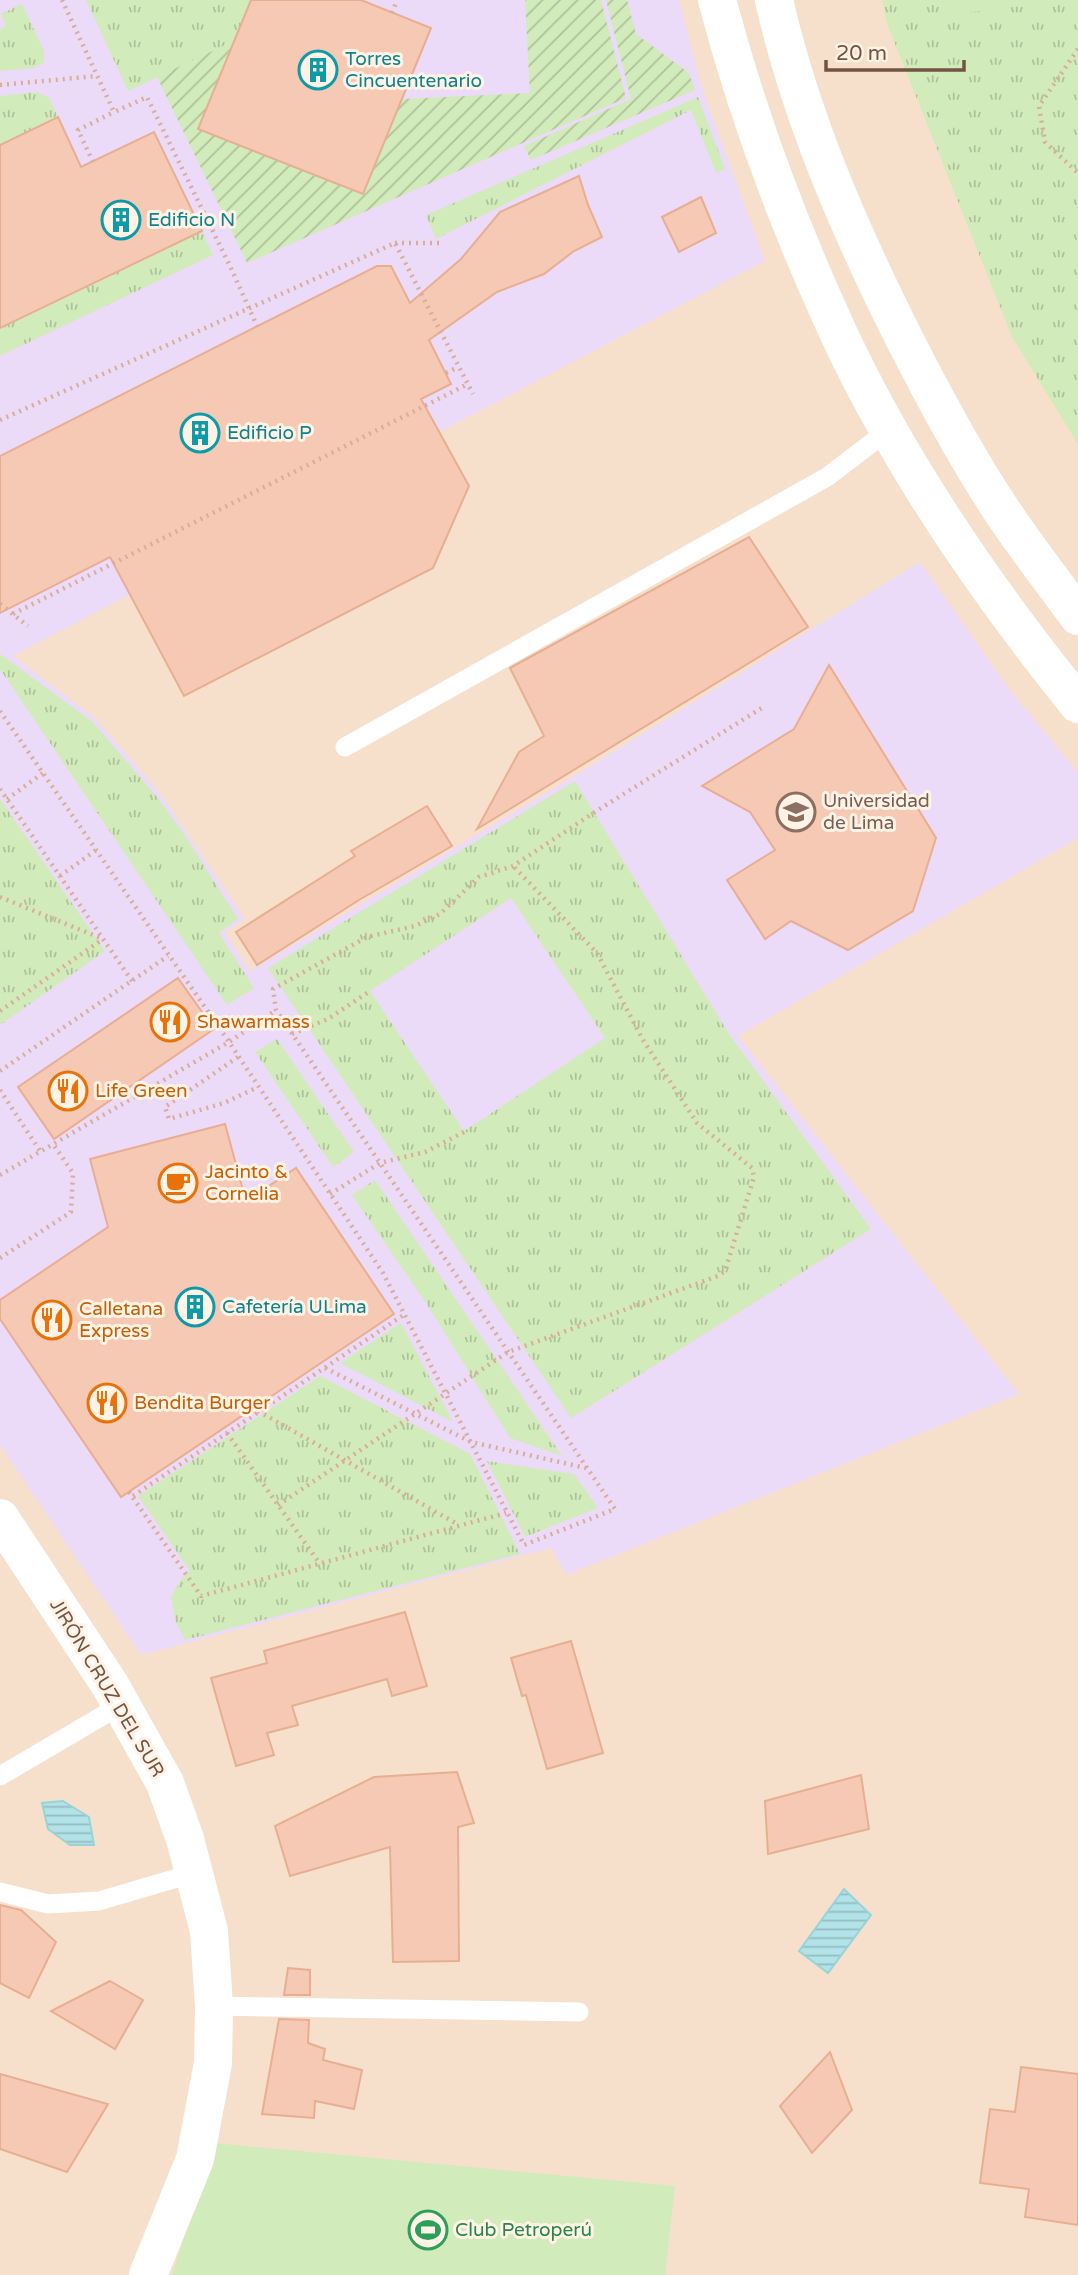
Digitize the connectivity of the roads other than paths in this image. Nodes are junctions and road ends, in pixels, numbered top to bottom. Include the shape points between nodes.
1 (717, 0) edge
2 (774, 0) edge
3 (890, 429) junction
4 (1078, 616) edge
5 (1078, 704) edge
6 (345, 747) dead end
7 (0, 1518) edge
8 (121, 1704) junction
9 (0, 1776) edge
10 (194, 1872) junction
11 (0, 1892) edge
12 (214, 2006) junction
13 (579, 2012) dead end
14 (148, 2275) edge

1 - 3 street via 735,68 789,216 828,311
2 - 4 street via 787,56 823,159 876,283 956,437 1005,516
3 - 5 street via 957,540
3 - 6 lane via 827,477
7 - 8 street, JIRÓN CRUZ DEL SUR
8 - 9 lane
8 - 10 street, JIRÓN CRUZ DEL SUR via 165,1783
10 - 11 lane via 99,1901 48,1904
10 - 12 street, JIRÓN CRUZ DEL SUR via 209,1931
12 - 13 lane
12 - 14 street, JIRÓN CRUZ DEL SUR via 213,2063 195,2159

